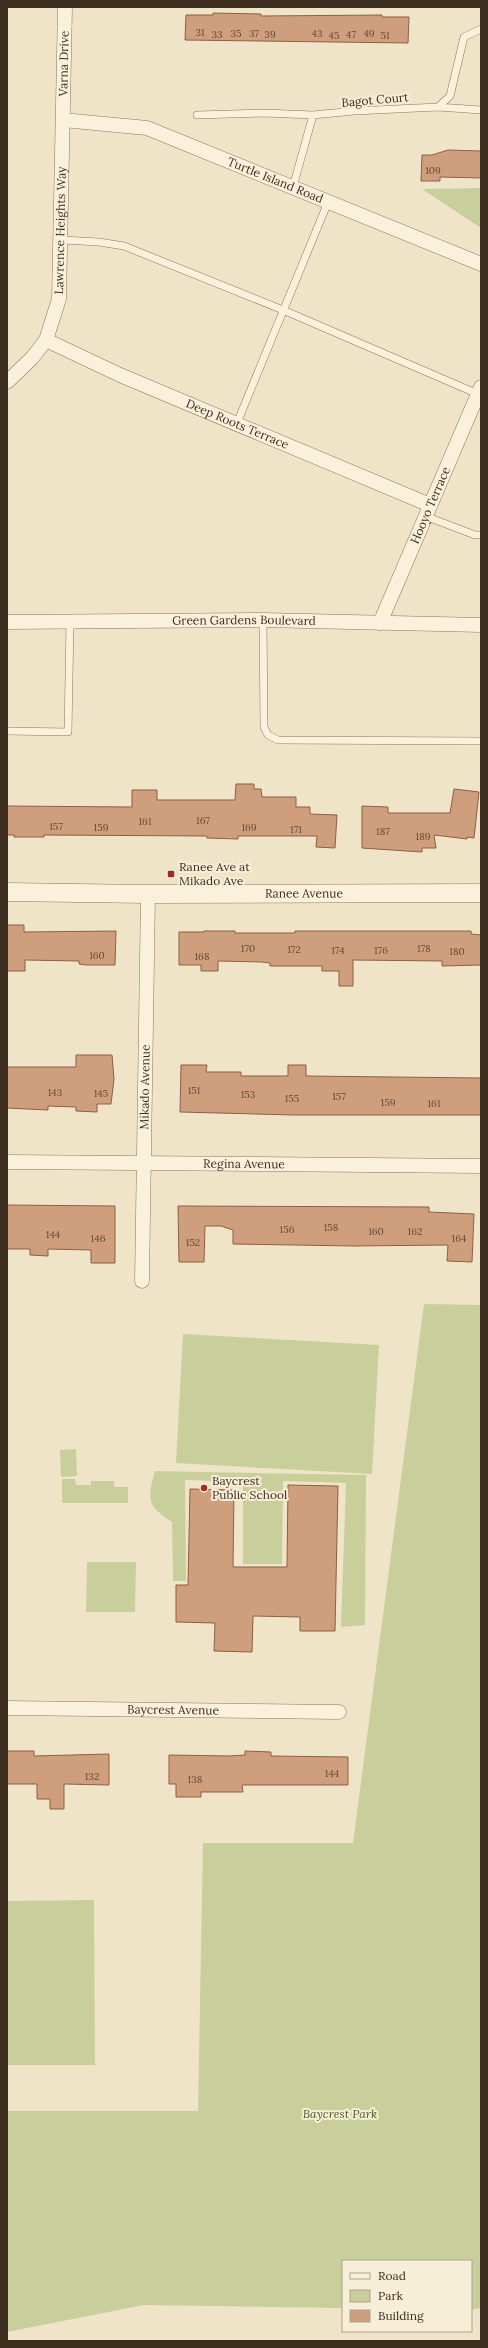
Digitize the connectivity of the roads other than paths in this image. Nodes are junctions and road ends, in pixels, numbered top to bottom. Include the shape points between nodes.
1 (65, 7) edge
2 (481, 29) edge
3 (438, 107) junction
4 (481, 110) edge
5 (197, 115) dead end
6 (313, 115) junction
7 (63, 120) junction
8 (293, 187) junction
9 (328, 202) junction
10 (62, 240) junction
11 (481, 264) edge
12 (284, 310) junction
13 (46, 340) junction
14 (7, 382) edge
15 (480, 391) edge
16 (237, 423) junction
17 (427, 510) junction
18 (481, 535) edge
19 (263, 620) junction
20 (7, 622) edge
21 (70, 622) junction
22 (380, 623) junction
23 (481, 625) edge
24 (7, 731) edge
25 (481, 741) edge
26 (7, 892) edge
27 (481, 893) edge
28 (148, 894) junction
29 (7, 1162) edge
30 (144, 1163) junction
31 (481, 1166) edge
32 (142, 1281) dead end
33 (7, 1708) edge
34 (339, 1712) dead end

1 - 7 street, Varna Drive
2 - 3 lane via 464,37 450,96
3 - 4 lane, Bagot Court
3 - 6 lane, Bagot Court
5 - 6 lane, Bagot Court
6 - 8 lane
7 - 8 street, Turtle Island Road via 147,128
7 - 10 street, Lawrence Heights Way
8 - 9 street, Turtle Island Road
9 - 11 street, Turtle Island Road
9 - 12 lane
10 - 12 lane via 124,246
10 - 13 street, Lawrence Heights Way via 59,299
12 - 15 lane
12 - 16 lane
13 - 14 street
13 - 16 street, Deep Roots Terrace via 120,375
15 - 17 street, Hooyo Terrace
16 - 17 street, Deep Roots Terrace
17 - 18 lane
17 - 22 street, Hooyo Terrace
19 - 21 street, Green Gardens Boulevard
19 - 22 street, Green Gardens Boulevard
19 - 25 lane via 264,727 268,735 278,740
20 - 21 street, Green Gardens Boulevard
21 - 24 lane via 68,732
22 - 23 street, Green Gardens Boulevard
26 - 28 street, Ranee Avenue
27 - 28 street, Ranee Avenue
28 - 30 street, Mikado Avenue
29 - 30 street, Regina Avenue
30 - 31 street, Regina Avenue
30 - 32 street, Mikado Avenue
33 - 34 street, Baycrest Avenue

